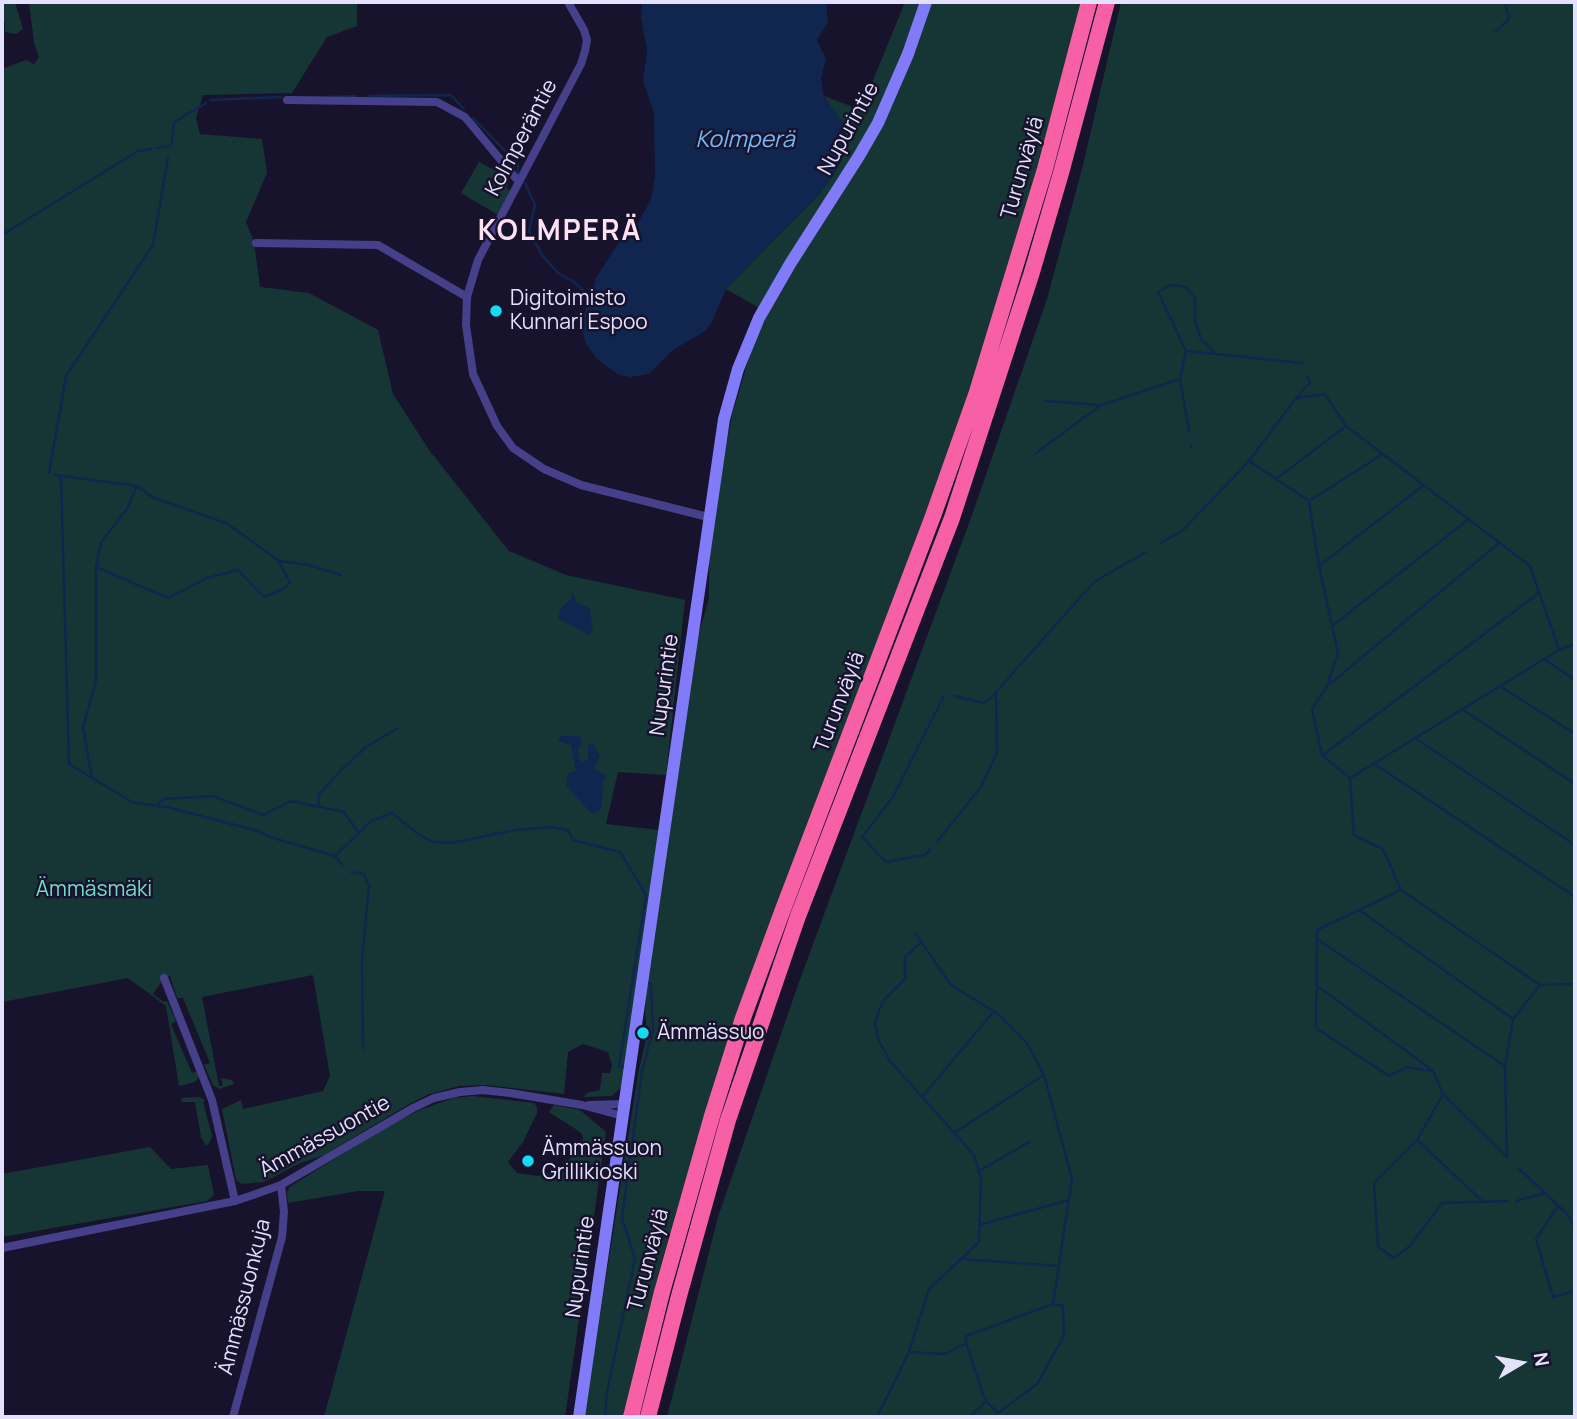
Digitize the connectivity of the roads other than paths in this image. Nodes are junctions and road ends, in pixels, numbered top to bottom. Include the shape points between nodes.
1 (568, 2) edge
2 (926, 2) edge
3 (1089, 2) edge
4 (1107, 2) edge
5 (287, 100) dead end
6 (519, 182) junction
7 (256, 243) dead end
8 (467, 297) junction
9 (709, 517) junction
10 (164, 978) dead end
11 (624, 1110) junction
12 (281, 1185) junction
13 (235, 1201) junction
14 (2, 1248) edge
15 (233, 1417) edge
16 (579, 1417) edge
17 (631, 1417) edge
18 (648, 1417) edge

1 - 6 street, Kolmperäntie via 584,30 585,51
2 - 9 main road, Nupurintie via 878,123 759,318 724,419
3 - 17 highway, Turunväylä via 1045,169 976,396 719,1091
4 - 18 highway, Turunväylä via 1032,272 952,518 798,916 728,1120
5 - 6 street via 437,102 465,117
6 - 8 street, Kolmperäntie via 478,260
7 - 8 street via 378,245
8 - 9 street, Kolmperäntie via 473,374 497,426 513,448 544,469 581,485
9 - 11 main road, Nupurintie
10 - 13 street via 212,1100
11 - 12 street, Ämmässuontie via 608,1103 582,1105 483,1090 460,1092 413,1108
11 - 16 main road, Nupurintie
12 - 13 street, Ämmässuontie
12 - 15 street, Ämmässuonkuja via 282,1237
13 - 14 street, Ämmässuontie

